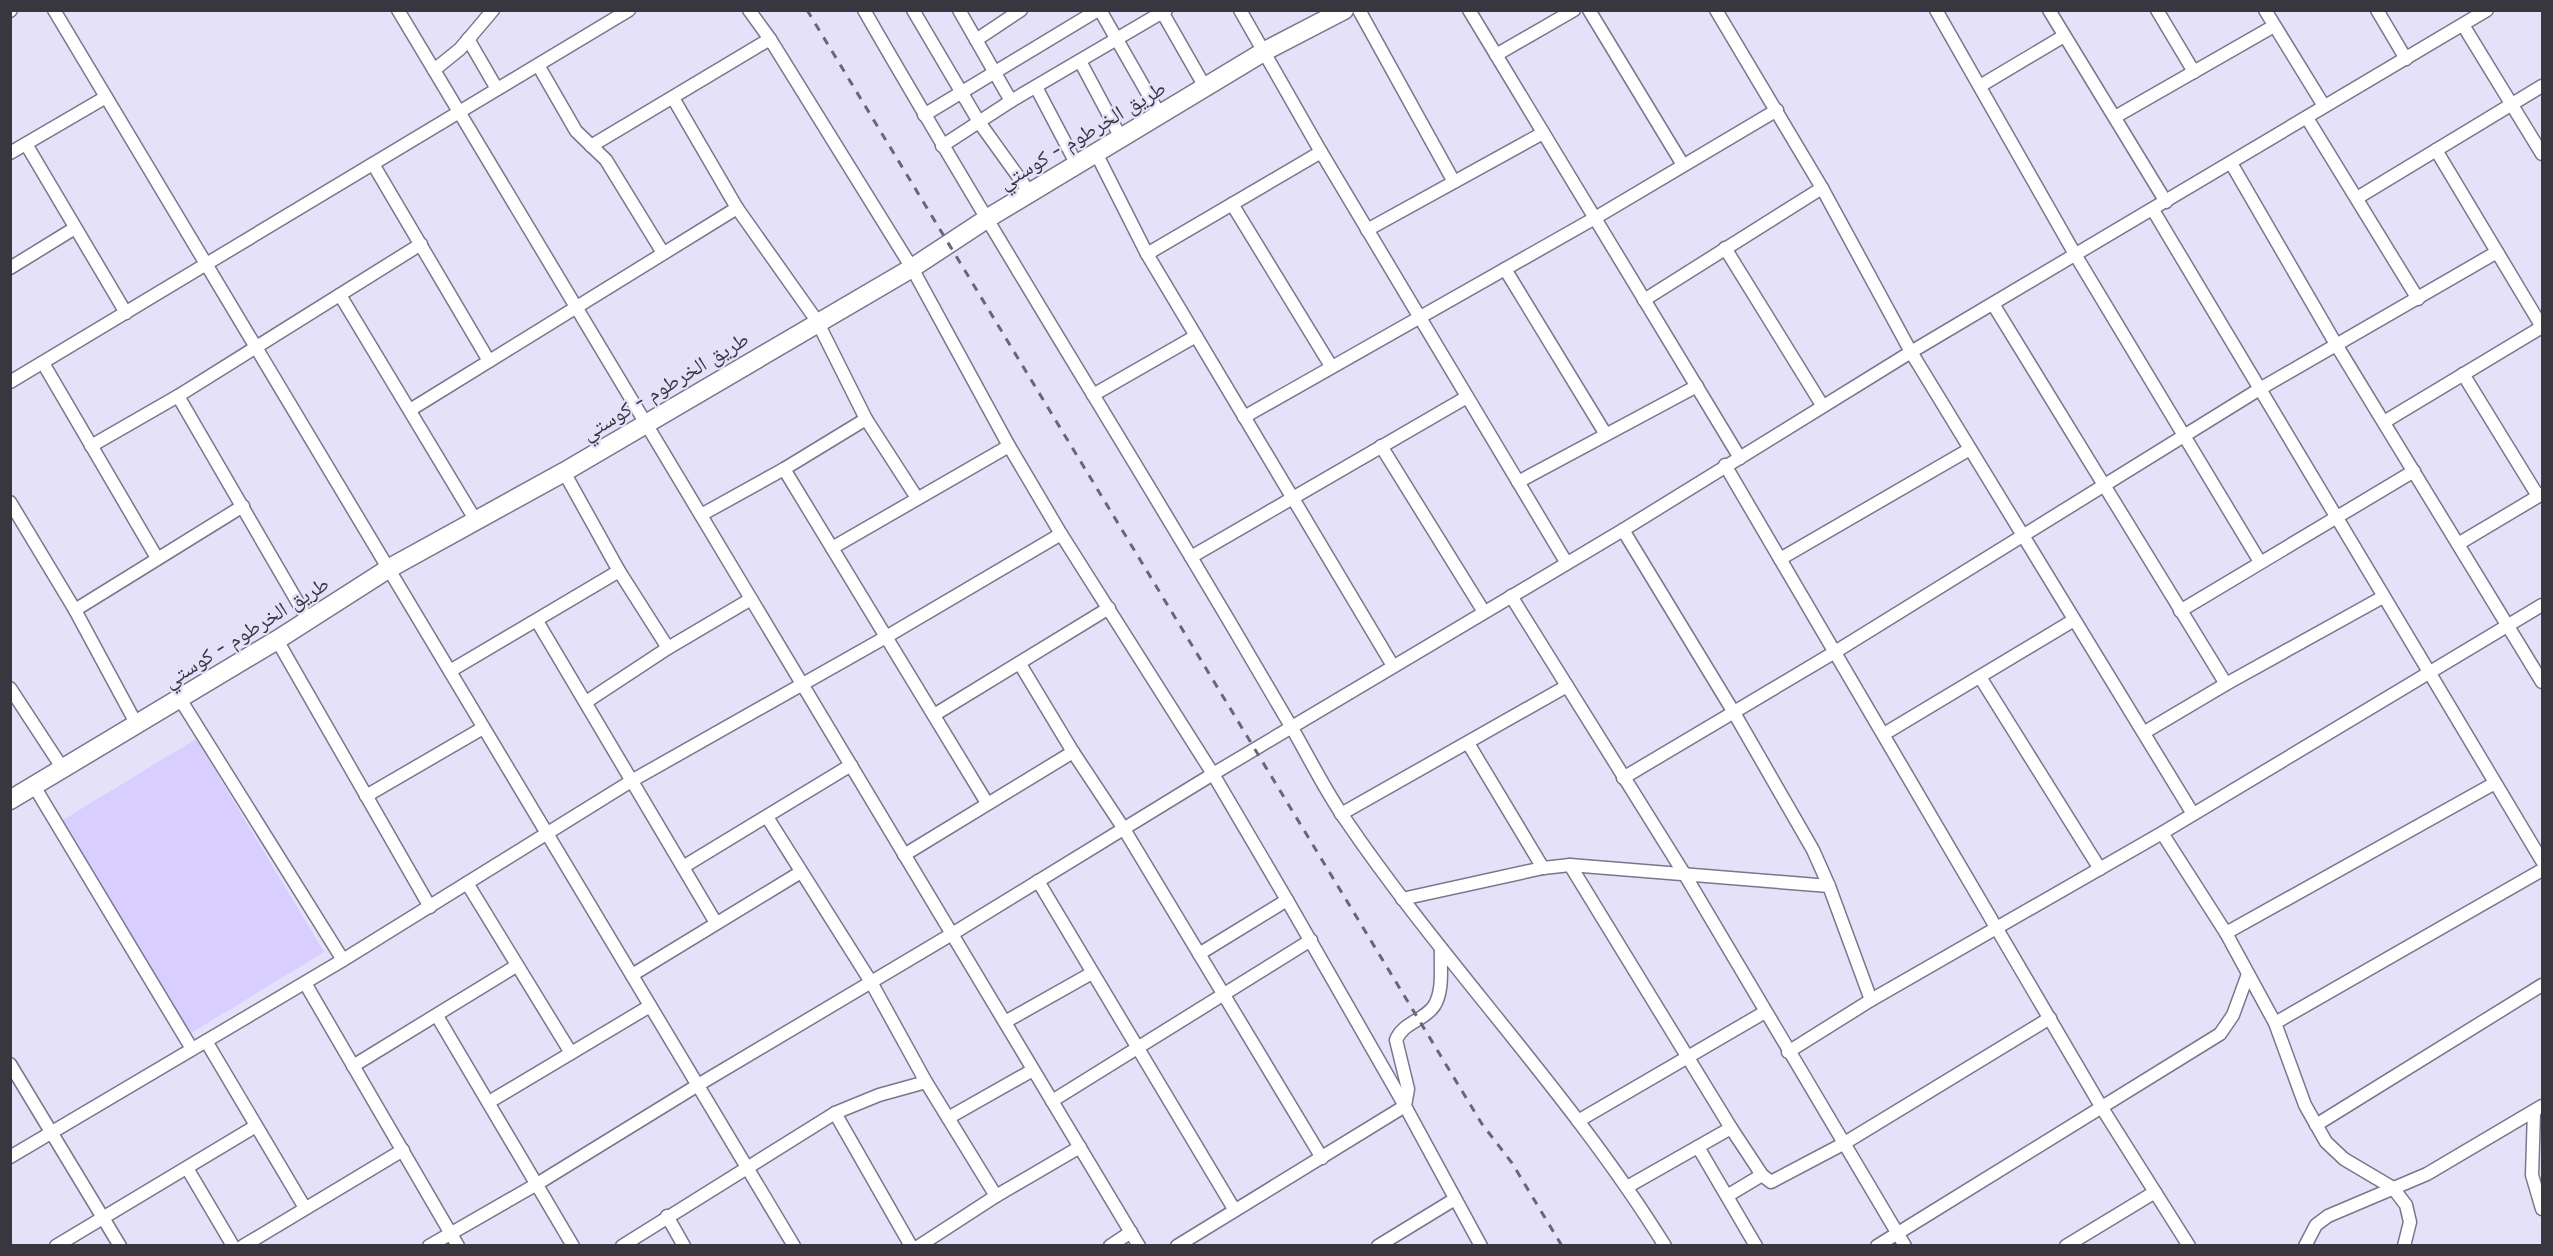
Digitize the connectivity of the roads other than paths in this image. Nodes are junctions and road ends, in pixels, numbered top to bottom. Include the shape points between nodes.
1 (54, 10) edge
2 (398, 10) edge
3 (493, 10) edge
4 (628, 10) edge
5 (749, 10) edge
6 (864, 10) edge
7 (914, 10) edge
8 (1099, 10) edge
9 (1240, 10) edge
10 (1344, 10) edge
11 (1359, 10) edge
12 (1469, 10) edge
13 (1574, 10) edge
14 (1589, 10) edge
15 (1716, 10) edge
16 (1936, 10) edge
17 (2049, 10) edge
18 (2157, 10) edge
19 (2265, 10) edge
20 (2377, 10) edge
21 (2487, 10) edge
22 (960, 11) edge
23 (1163, 11) edge
24 (1018, 12) edge
25 (1320, 16) edge
26 (2463, 25) junction
27 (2274, 26) junction
28 (2064, 36) junction
29 (468, 39) junction
30 (770, 39) junction
31 (1118, 39) junction
32 (976, 40) junction
33 (1265, 51) junction
34 (1496, 55) junction
35 (2406, 59) junction
36 (1080, 61) junction
37 (538, 65) junction
38 (434, 70) junction
39 (995, 72) junction
40 (2194, 72) junction
41 (1980, 86) junction
42 (2542, 86) edge
43 (1036, 87) junction
44 (1205, 87) junction
45 (497, 89) junction
46 (962, 92) junction
47 (106, 97) junction
48 (672, 98) junction
49 (1011, 101) junction
50 (2513, 104) junction
51 (2324, 106) junction
52 (1777, 110) junction
53 (459, 112) junction
54 (924, 115) junction
55 (1160, 115) junction
56 (2115, 117) junction
57 (2307, 117) junction
58 (979, 122) junction
59 (1543, 133) junction
60 (1121, 138) junction
61 (26, 144) junction
62 (591, 146) junction
63 (942, 146) junction
64 (2436, 150) junction
65 (1321, 152) junction
66 (10, 153) edge
67 (1096, 153) junction
68 (2542, 154) edge
69 (2231, 163) junction
70 (373, 164) junction
71 (1077, 165) junction
72 (1683, 165) junction
73 (1454, 182) junction
74 (1822, 188) junction
75 (1030, 193) junction
76 (2357, 198) junction
77 (2166, 202) junction
78 (1232, 204) junction
79 (737, 208) junction
80 (2153, 210) junction
81 (988, 218) junction
82 (1595, 218) junction
83 (75, 228) junction
84 (1367, 230) junction
85 (421, 244) junction
86 (1725, 248) junction
87 (2497, 252) junction
88 (663, 253) junction
89 (1147, 254) junction
90 (2076, 256) junction
91 (206, 265) junction
92 (10, 268) edge
93 (912, 268) junction
94 (1505, 269) junction
95 (340, 295) junction
96 (2418, 299) junction
97 (1644, 300) junction
98 (1993, 304) junction
99 (576, 307) junction
100 (126, 313) junction
101 (1420, 316) junction
102 (818, 321) junction
103 (2542, 327) edge
104 (1196, 336) junction
105 (255, 346) junction
106 (2337, 346) junction
107 (1911, 352) junction
108 (489, 361) junction
109 (43, 363) junction
110 (1331, 366) junction
111 (2463, 374) junction
112 (10, 382) edge
113 (1697, 386) junction
114 (2258, 390) junction
115 (1093, 395) junction
116 (178, 396) junction
117 (1467, 397) junction
118 (1822, 405) junction
119 (410, 410) junction
120 (1244, 417) junction
121 (866, 419) junction
122 (2384, 422) junction
123 (646, 423) junction
124 (1605, 434) junction
125 (2185, 436) junction
126 (91, 446) junction
127 (1009, 446) junction
128 (1381, 446) junction
129 (1970, 449) junction
130 (1740, 458) junction
131 (1725, 465) junction
132 (784, 470) junction
133 (2414, 471) junction
134 (564, 472) junction
135 (1518, 482) junction
136 (2103, 486) junction
137 (2540, 495) edge
138 (917, 498) junction
139 (1293, 498) junction
140 (10, 502) edge
141 (243, 506) junction
142 (701, 516) junction
143 (2336, 519) junction
144 (476, 521) junction
145 (1623, 530) junction
146 (1061, 534) junction
147 (2022, 535) junction
148 (2458, 544) junction
149 (832, 548) junction
150 (1191, 557) junction
151 (157, 558) junction
152 (1780, 559) junction
153 (1566, 562) junction
154 (2260, 562) junction
155 (388, 569) junction
156 (619, 571) junction
157 (1511, 596) junction
158 (2383, 597) junction
159 (751, 599) junction
160 (2542, 605) edge
161 (1109, 608) junction
162 (75, 610) junction
163 (2180, 611) junction
164 (1484, 612) junction
165 (308, 620) junction
166 (2074, 620) junction
167 (537, 621) junction
168 (2510, 626) junction
169 (886, 637) junction
170 (277, 640) junction
171 (668, 648) junction
172 (1835, 652) junction
173 (1020, 664) junction
174 (1393, 666) junction
175 (450, 671) junction
176 (2429, 673) junction
177 (1980, 677) junction
178 (2542, 682) edge
179 (801, 683) junction
180 (2226, 684) junction
181 (1567, 686) junction
182 (10, 688) edge
183 (180, 699) junction
184 (586, 702) junction
185 (1733, 711) junction
186 (934, 715) junction
187 (137, 725) junction
188 (1291, 727) junction
189 (483, 728) junction
190 (2145, 732) junction
191 (1884, 734) junction
192 (1468, 743) junction
193 (1073, 752) junction
194 (851, 765) junction
195 (63, 769) junction
196 (1213, 774) junction
197 (1623, 778) junction
198 (633, 780) junction
199 (2495, 783) junction
200 (34, 786) junction
201 (366, 796) junction
202 (10, 800) edge
203 (987, 803) junction
204 (1341, 814) junction
205 (2193, 814) junction
206 (767, 817) junction
207 (1124, 829) junction
208 (547, 833) junction
209 (2162, 833) junction
210 (904, 855) junction
211 (2542, 861) edge
212 (1570, 866) junction
213 (683, 867) junction
214 (1543, 868) junction
215 (2100, 869) junction
216 (2542, 870) edge
217 (801, 872) junction
218 (1685, 875) junction
219 (1038, 881) junction
220 (467, 883) junction
221 (1829, 886) junction
222 (1402, 899) junction
223 (1287, 900) junction
224 (430, 906) junction
225 (716, 923) junction
226 (1996, 926) junction
227 (2226, 933) junction
228 (952, 934) junction
229 (1311, 940) junction
230 (1441, 949) junction
231 (1199, 954) junction
232 (343, 960) junction
233 (516, 966) junction
234 (1092, 973) junction
235 (2248, 974) junction
236 (632, 975) junction
237 (871, 982) junction
238 (304, 983) junction
239 (2542, 986) edge
240 (1225, 995) junction
241 (1871, 1000) junction
242 (651, 1006) junction
243 (1765, 1012) junction
244 (437, 1016) junction
245 (2050, 1018) junction
246 (1005, 1022) junction
247 (2276, 1023) junction
248 (206, 1041) junction
249 (192, 1049) junction
250 (1138, 1049) junction
251 (1788, 1052) junction
252 (571, 1053) junction
253 (1689, 1057) junction
254 (10, 1064) edge
255 (353, 1066) junction
256 (1034, 1070) junction
257 (926, 1083) junction
258 (698, 1085) junction
259 (489, 1101) junction
260 (1052, 1101) junction
261 (1405, 1106) junction
262 (2102, 1108) junction
263 (2538, 1108) edge
264 (835, 1113) junction
265 (948, 1118) junction
266 (1578, 1121) junction
267 (2316, 1125) junction
268 (256, 1126) junction
269 (1731, 1128) junction
270 (51, 1131) junction
271 (1843, 1144) junction
272 (1080, 1147) junction
273 (1698, 1147) junction
274 (403, 1150) junction
275 (10, 1157) edge
276 (1322, 1158) junction
277 (187, 1168) junction
278 (747, 1168) junction
279 (1762, 1176) junction
280 (537, 1184) junction
281 (1627, 1187) junction
282 (2393, 1188) junction
283 (2155, 1192) junction
284 (996, 1196) junction
285 (1727, 1196) junction
286 (1455, 1200) junction
287 (305, 1208) junction
288 (1234, 1209) junction
289 (2542, 1209) edge
290 (667, 1216) junction
291 (103, 1218) junction
292 (1131, 1232) junction
293 (1897, 1232) junction
294 (451, 1233) junction
295 (56, 1245) edge
296 (120, 1245) edge
297 (233, 1245) edge
298 (243, 1245) edge
299 (429, 1245) edge
300 (458, 1245) edge
301 (573, 1245) edge
302 (622, 1245) edge
303 (684, 1245) edge
304 (794, 1245) edge
305 (911, 1245) edge
306 (919, 1245) edge
307 (1110, 1245) edge
308 (1139, 1245) edge
309 (1177, 1245) edge
310 (1378, 1245) edge
311 (1481, 1245) edge
312 (1665, 1245) edge
313 (1756, 1245) edge
314 (1876, 1245) edge
315 (1905, 1245) edge
316 (2066, 1245) edge
317 (2189, 1245) edge
318 (2305, 1245) edge
319 (2404, 1245) edge

1 - 47 street
2 - 38 street
3 - 29 street
4 - 37 street
5 - 30 street
6 - 54 street
7 - 46 street
8 - 31 street
8 - 39 street
9 - 33 street
10 - 25 highway, طريق الخرطوم - كوستي
11 - 73 street
12 - 34 street
13 - 34 street
14 - 72 street
15 - 52 street
16 - 41 street
17 - 28 street
18 - 40 street
19 - 27 street
20 - 35 street
21 - 26 street
22 - 32 street
23 - 31 street
23 - 44 street
24 - 32 street
25 - 33 highway, طريق الخرطوم - كوستي
26 - 35 street
26 - 50 street
27 - 40 street
27 - 51 street
28 - 41 street
28 - 56 street
29 - 38 street
29 - 45 street
30 - 48 street
30 - 93 street
31 - 36 street
31 - 55 street
32 - 39 street
33 - 44 highway, طريق الخرطوم - كوستي
33 - 65 street
34 - 59 street
35 - 51 street
36 - 43 street
36 - 60 street
37 - 45 street
37 - 62 street via 576,130
38 - 53 street
39 - 46 street
39 - 49 street
40 - 56 street
41 - 90 street
42 - 50 street
43 - 49 street
43 - 71 street
44 - 55 highway, طريق الخرطوم - كوستي
45 - 53 street
46 - 54 street
46 - 58 street
47 - 61 street
47 - 91 street
48 - 62 street
48 - 79 street
49 - 58 street
50 - 64 street
50 - 68 street
51 - 57 street
52 - 72 street
52 - 74 street
53 - 70 street
53 - 99 street
54 - 63 street
55 - 60 highway, طريق الخرطوم - كوستي
56 - 77 street
57 - 69 street
57 - 76 street
58 - 63 street
58 - 75 street
59 - 73 street
59 - 82 street
60 - 67 highway, طريق الخرطوم - كوستي
61 - 66 street
61 - 83 street
62 - 88 street via 613,170
63 - 81 street
64 - 76 street
64 - 87 street
65 - 78 street
65 - 84 street
67 - 71 highway, طريق الخرطوم - كوستي
67 - 89 street
69 - 77 street
69 - 106 street
70 - 85 street
70 - 91 street
71 - 75 highway, طريق الخرطوم - كوستي
72 - 82 street
73 - 84 street
74 - 86 street
74 - 107 street
75 - 81 highway, طريق الخرطوم - كوستي
76 - 96 street
77 - 80 street
78 - 89 street
78 - 110 street
79 - 88 street
79 - 102 street
80 - 90 street
80 - 114 street
81 - 93 highway, طريق الخرطوم - كوستي
81 - 115 street
82 - 94 street
82 - 97 street
83 - 92 street
83 - 100 street
84 - 101 street
85 - 95 street
85 - 108 street
86 - 97 street
86 - 118 street
87 - 96 street
87 - 103 street
88 - 99 street
89 - 104 street
90 - 98 street
90 - 125 street
91 - 100 street
91 - 105 street
93 - 102 highway, طريق الخرطوم - كوستي
93 - 127 street
94 - 101 street
94 - 124 street
95 - 105 street
95 - 119 street
96 - 106 street
97 - 113 street
98 - 107 street
98 - 136 street
99 - 108 street
99 - 123 street
100 - 109 street
101 - 110 street
101 - 117 street
102 - 121 street
102 - 123 highway, طريق الخرطوم - كوستي
103 - 111 street
104 - 115 street
104 - 120 street
105 - 116 street
105 - 155 street
106 - 114 street
106 - 122 street
107 - 118 street
107 - 129 street
108 - 119 street
109 - 112 street
109 - 126 street
110 - 120 street
111 - 122 street
111 - 137 street
113 - 124 street
113 - 130 street
114 - 125 street
114 - 143 street
115 - 150 street
116 - 126 street
116 - 141 street
117 - 128 street
117 - 135 street
118 - 130 street
119 - 144 street
120 - 139 street
121 - 132 street
121 - 138 street
122 - 133 street
123 - 134 highway, طريق الخرطوم - كوستي
123 - 142 street
124 - 135 street
125 - 136 street
125 - 154 street
126 - 151 street
127 - 138 street
127 - 146 street
128 - 139 street
128 - 164 street
129 - 147 street
129 - 152 street
130 - 131 street
131 - 145 street
131 - 152 street
132 - 142 street
132 - 149 street
133 - 143 street
133 - 148 street
134 - 144 highway, طريق الخرطوم - كوستي
134 - 156 street
135 - 153 street
136 - 147 street
136 - 163 street
137 - 148 street
138 - 149 street
139 - 150 street
139 - 174 street
140 - 162 street
141 - 151 street
141 - 165 street
142 - 159 street
143 - 154 street
143 - 158 street
144 - 155 highway, طريق الخرطوم - كوستي
145 - 153 street
145 - 185 street
146 - 161 street
146 - 169 street
147 - 166 street
147 - 172 street
148 - 168 street
149 - 169 street
150 - 188 street
151 - 162 street
152 - 172 street
153 - 157 street
154 - 163 street
155 - 165 highway, طريق الخرطوم - كوستي
155 - 175 street
156 - 167 street
156 - 171 street
157 - 164 street
157 - 181 street
158 - 176 street
158 - 180 street
159 - 171 street
159 - 179 street
160 - 168 street
161 - 173 street
161 - 196 street
162 - 187 street
163 - 180 street
164 - 174 street
165 - 170 highway, طريق الخرطوم - كوستي
166 - 177 street
166 - 190 street
167 - 175 street
167 - 184 street
168 - 176 street
168 - 178 street
169 - 179 street
169 - 186 street
170 - 183 highway, طريق الخرطوم - كوستي
170 - 201 street
171 - 184 street
172 - 185 street
172 - 191 street
173 - 186 street
173 - 193 street
174 - 188 street
175 - 189 street
176 - 199 street
176 - 205 street
177 - 191 street
177 - 215 street
179 - 194 street
179 - 198 street
180 - 190 street
181 - 192 street
181 - 197 street
182 - 195 street
183 - 187 highway, طريق الخرطوم - كوستي
183 - 232 street
184 - 198 street
185 - 197 street
185 - 221 street via 1813,850
186 - 203 street
187 - 195 highway, طريق الخرطوم - كوستي
188 - 196 street
188 - 204 street
189 - 201 street
189 - 208 street
190 - 205 street
191 - 226 street
192 - 204 street
192 - 214 street
193 - 203 street
193 - 207 street
194 - 206 street
194 - 210 street
195 - 200 highway, طريق الخرطوم - كوستي
196 - 207 street
196 - 223 street
197 - 218 street
198 - 208 street
198 - 213 street
199 - 211 street
199 - 227 street
200 - 202 highway, طريق الخرطوم - كوستي
200 - 249 street
201 - 224 street
203 - 210 street
204 - 222 street
205 - 209 street
206 - 213 street
206 - 217 street
207 - 219 street
207 - 231 street
208 - 220 street
208 - 236 street
209 - 215 street
209 - 227 street
210 - 228 street
212 - 214 street
212 - 218 street
212 - 253 street
213 - 225 street
214 - 222 street
215 - 226 street
216 - 247 street
217 - 225 street
217 - 237 street
218 - 221 street
218 - 243 street
219 - 228 street
219 - 234 street
220 - 224 street
220 - 233 street
221 - 241 street
222 - 230 street
223 - 229 street
223 - 231 street
224 - 232 street
225 - 236 street
226 - 241 street
226 - 245 street
227 - 235 street
228 - 237 street
228 - 246 street
229 - 240 street
229 - 261 street
230 - 261 street via 1437,1000 1429,1012 1399,1033 1396,1040 1408,1089
230 - 266 street
231 - 240 street
232 - 238 street
233 - 244 street
233 - 252 street
234 - 246 street
234 - 250 street
235 - 247 street
235 - 262 street via 2233,1015 2220,1034
236 - 242 street
237 - 257 street
237 - 258 street
238 - 248 street
238 - 255 street
239 - 267 street
240 - 250 street
240 - 276 street
241 - 251 street
242 - 252 street
242 - 258 street
243 - 251 street
243 - 253 street
244 - 255 street
244 - 259 street
245 - 262 street
245 - 271 street
246 - 256 street
247 - 267 street
248 - 249 street
248 - 268 street
249 - 270 street
250 - 260 street
250 - 288 street
251 - 271 street
252 - 259 street
253 - 266 street
253 - 269 street
254 - 270 street
255 - 274 street
256 - 260 street
256 - 265 street
257 - 264 street via 879,1095
257 - 265 street
258 - 278 street
258 - 280 street
259 - 280 street
260 - 272 street
261 - 276 street
261 - 286 street
262 - 283 street
262 - 293 street
263 - 282 street via 2427,1174
263 - 289 street via 2532,1175
264 - 278 street
264 - 305 street
265 - 284 street
266 - 281 street
267 - 282 street via 2326,1142 2344,1159
268 - 277 street
268 - 287 street
269 - 273 street
269 - 279 street
270 - 275 street
270 - 291 street
271 - 279 street via 1775,1182
271 - 293 street
272 - 284 street
272 - 292 street
273 - 281 street
273 - 285 street
274 - 287 street
274 - 294 street
276 - 288 street
277 - 291 street
277 - 297 street
278 - 290 street
278 - 304 street
279 - 285 street
280 - 294 street
280 - 301 street
281 - 312 street
282 - 318 street via 2328,1216 2316,1225
282 - 319 street via 2409,1214
283 - 316 street
283 - 317 street
284 - 306 street
285 - 313 street
286 - 310 street
286 - 311 street
287 - 298 street
288 - 309 street
290 - 302 street
290 - 303 street
291 - 295 street
291 - 296 street
292 - 307 street
292 - 308 street
293 - 314 street
293 - 315 street
294 - 299 street
294 - 300 street

